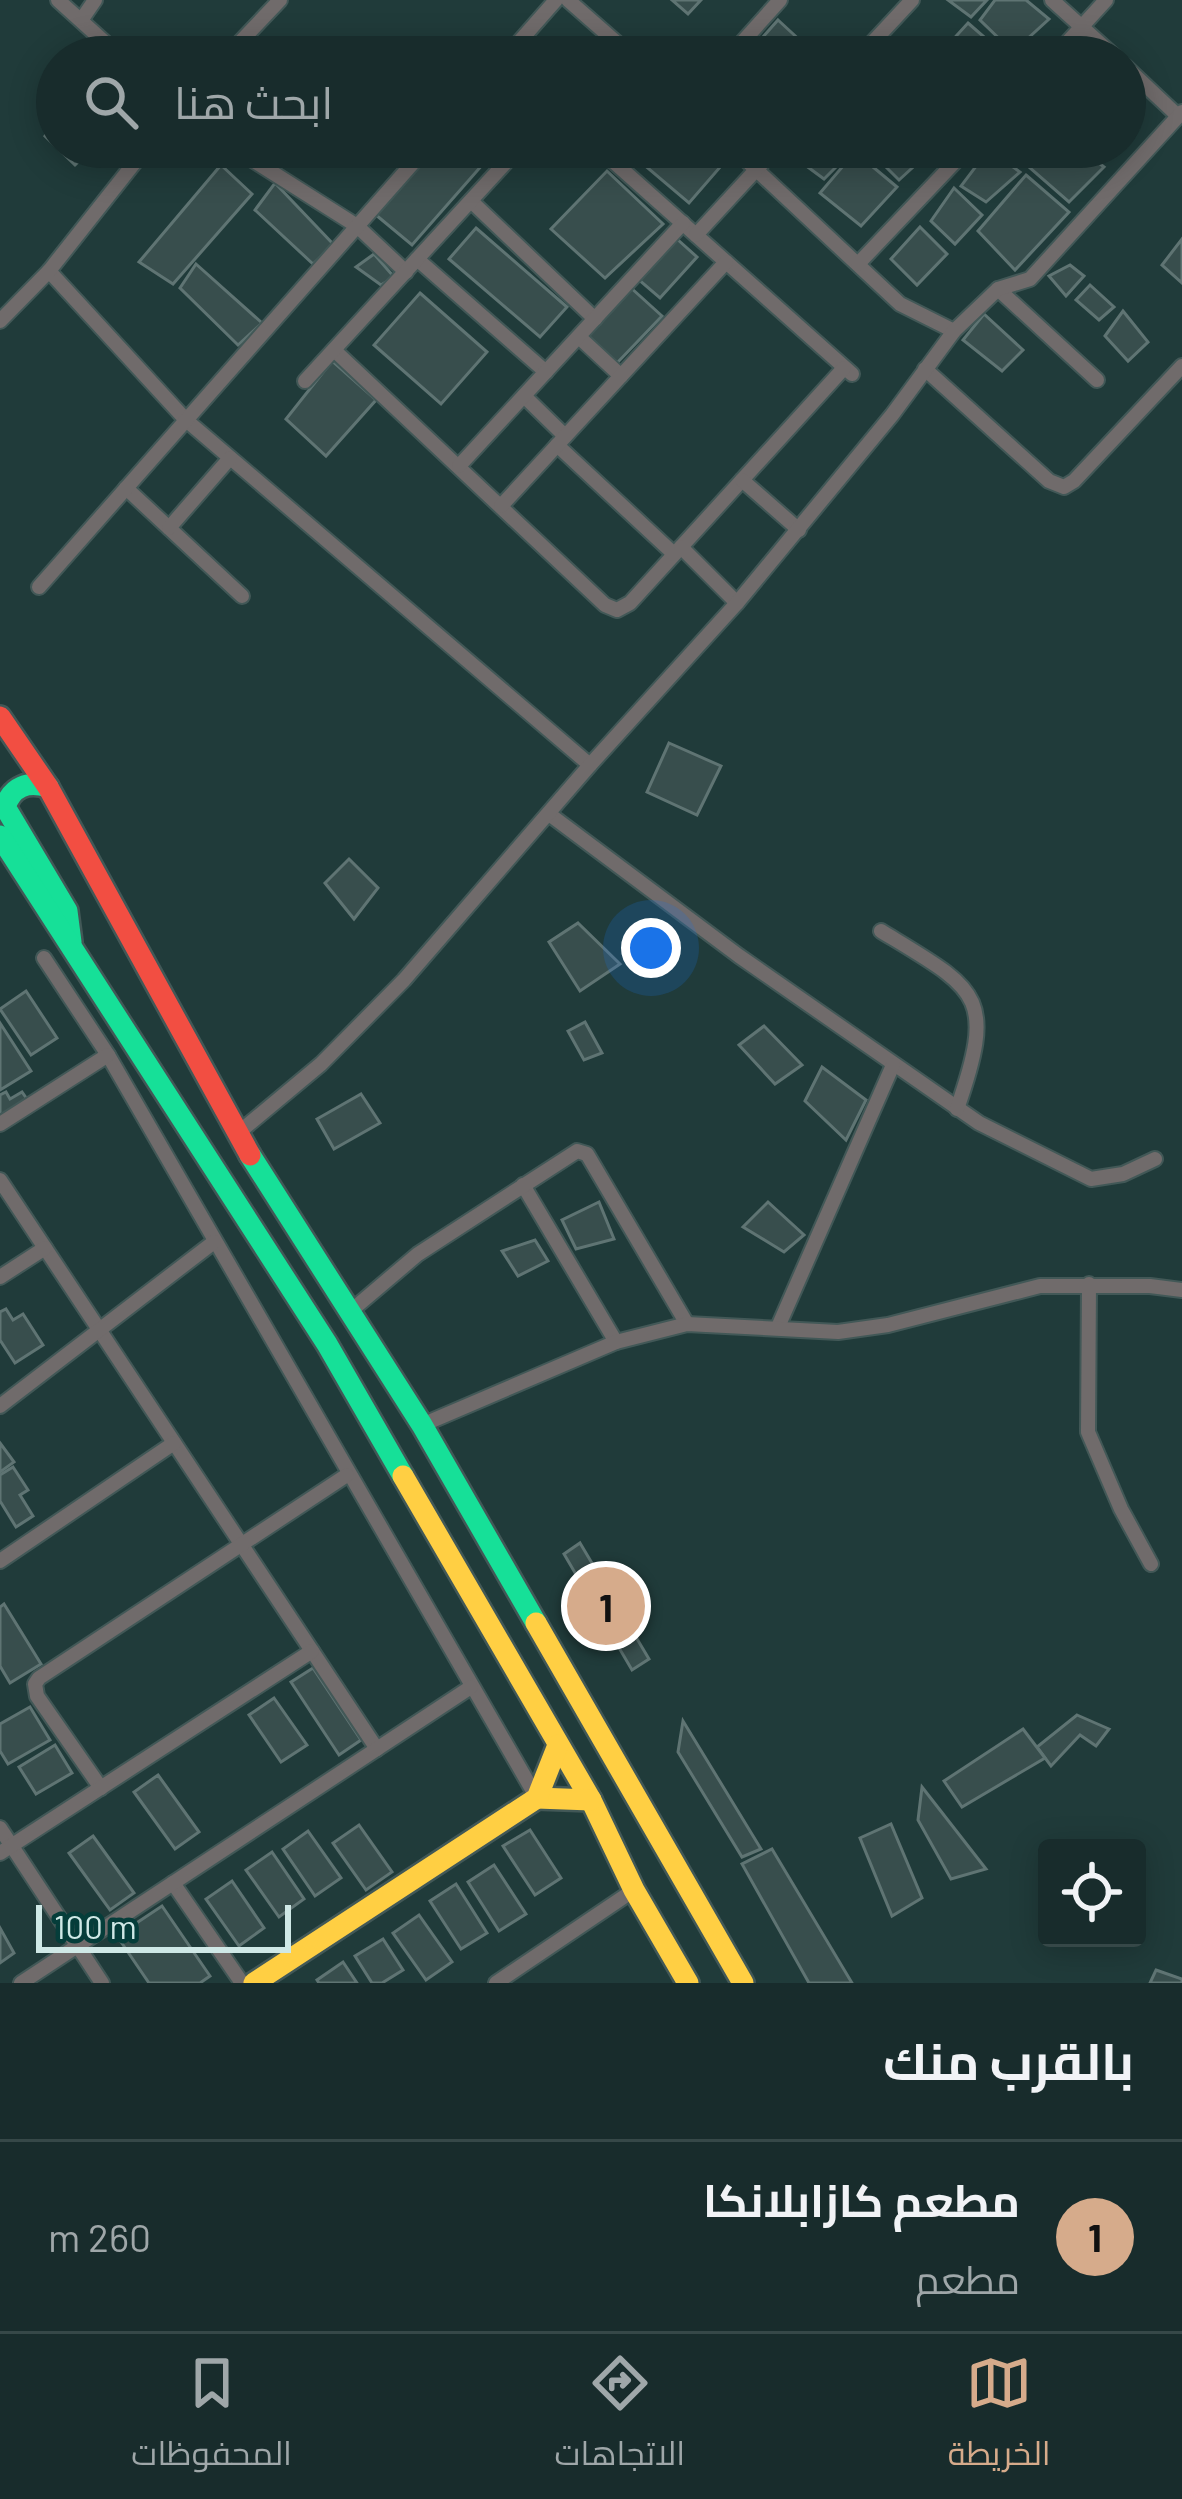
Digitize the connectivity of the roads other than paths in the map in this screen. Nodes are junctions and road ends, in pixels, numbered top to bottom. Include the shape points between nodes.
1 (58, 0) edge
2 (95, 0) edge
3 (280, 0) edge
4 (556, 0) edge
5 (568, 0) edge
6 (780, 0) edge
7 (912, 0) edge
8 (1052, 0) edge
9 (1106, 0) edge
10 (82, 19) junction
11 (1083, 27) junction
12 (99, 36) edge
13 (246, 36) edge
14 (524, 36) edge
15 (609, 36) edge
16 (748, 36) edge
17 (879, 36) edge
18 (1074, 36) edge
19 (1093, 36) edge
20 (1146, 84) edge
21 (1180, 114) edge
22 (1146, 152) edge
23 (130, 168) edge
24 (265, 168) edge
25 (408, 168) edge
26 (501, 168) edge
27 (620, 168) edge
28 (949, 168) edge
29 (1131, 168) edge
30 (756, 170) joint
31 (471, 201) junction
32 (683, 224) junction
33 (357, 226) junction
34 (696, 235) junction
35 (417, 259) junction
36 (726, 262) junction
37 (858, 264) junction
38 (49, 271) junction
39 (406, 272) junction
40 (998, 289) junction
41 (596, 319) junction
42 (0, 321) edge
43 (954, 331) junction
44 (579, 337) junction
45 (334, 350) junction
46 (1182, 366) edge
47 (925, 369) junction
48 (546, 372) junction
49 (621, 376) junction
50 (1097, 380) dead end
51 (305, 381) dead end
52 (524, 396) junction
53 (186, 420) junction
54 (561, 440) junction
55 (230, 458) junction
56 (459, 466) junction
57 (742, 480) junction
58 (126, 488) junction
59 (501, 506) junction
60 (169, 528) junction
61 (799, 530) junction
62 (678, 550) junction
63 (39, 587) dead end
64 (242, 596) dead end
65 (737, 603) junction
66 (0, 718) edge
67 (590, 765) junction
68 (49, 787) junction
69 (549, 814) junction
70 (0, 836) edge
71 (881, 931) dead end
72 (70, 945) junction
73 (44, 958) dead end
74 (108, 1055) junction
75 (893, 1065) junction
76 (957, 1109) junction
77 (0, 1124) edge
78 (237, 1133) junction
79 (1155, 1160) dead end
80 (0, 1180) edge
81 (523, 1185) junction
82 (214, 1242) junction
83 (45, 1248) junction
84 (0, 1277) edge
85 (1090, 1284) junction
86 (1182, 1290) edge
87 (352, 1310) junction
88 (687, 1324) junction
89 (778, 1328) junction
90 (99, 1330) junction
91 (616, 1342) junction
92 (0, 1406) edge
93 (422, 1425) junction
94 (174, 1443) junction
95 (347, 1475) junction
96 (241, 1544) junction
97 (0, 1561) edge
98 (1151, 1564) dead end
99 (312, 1651) junction
100 (471, 1687) junction
101 (558, 1745) junction
102 (377, 1749) junction
103 (101, 1788) junction
104 (536, 1798) junction
105 (591, 1800) junction
106 (0, 1828) edge
107 (6, 1849) edge
108 (173, 1883) junction
109 (634, 1890) junction
110 (78, 1946) junction
111 (21, 1983) edge
112 (102, 1983) edge
113 (242, 1983) edge
114 (254, 1983) edge
115 (496, 1983) edge
116 (688, 1983) edge
117 (743, 1983) edge

1 - 10 street
2 - 10 street
3 - 13 street
4 - 14 street
5 - 15 street
6 - 16 street
7 - 17 street
8 - 11 street
9 - 11 street
10 - 12 street
11 - 18 street
11 - 19 street
20 - 21 street
21 - 22 street
23 - 38 street
24 - 33 street
25 - 33 street
26 - 31 street
27 - 32 street
28 - 37 street
29 - 40 street via 1030,280
30 - 34 street
30 - 37 street
31 - 35 street
31 - 41 street
32 - 34 street
32 - 41 street
33 - 39 street
33 - 53 street
34 - 36 street
35 - 39 street
35 - 48 street
36 - 49 street
36 - 57 street via 848,371
37 - 43 street via 900,304
38 - 42 street
38 - 53 street
39 - 45 street
40 - 43 street
40 - 50 street
41 - 44 street
43 - 47 street
44 - 48 street
44 - 49 street
45 - 51 street
45 - 56 street
46 - 47 street via 1064,487
47 - 61 street
48 - 52 street
49 - 54 street
52 - 54 street
52 - 56 street
53 - 55 street
53 - 58 street
54 - 59 street
54 - 62 street
55 - 60 street
55 - 67 street
56 - 59 street
57 - 61 street
57 - 62 street
58 - 60 street
58 - 63 street
59 - 62 street via 613,610 630,603
60 - 64 street
61 - 65 street
62 - 65 street
65 - 67 street
66 - 68 main road
67 - 69 street
68 - 72 main road via 19,787 5,807 68,911
68 - 78 main road
69 - 75 street
69 - 78 street via 376,1009
70 - 72 main road
71 - 76 street via 967,991 979,1024
72 - 101 main road via 327,1344
73 - 74 street
74 - 77 street
74 - 82 street
75 - 76 street
75 - 89 street
76 - 79 street via 1091,1179
78 - 87 main road
80 - 83 street
81 - 87 street via 418,1254
81 - 88 street via 572,1153 587,1154
81 - 91 street
82 - 90 street
82 - 95 street
83 - 84 street
83 - 90 street
85 - 86 street
85 - 89 street via 1040,1286 871,1328
85 - 98 street via 1088,1432
87 - 93 main road
88 - 89 street
88 - 91 street
90 - 92 street
90 - 94 street
91 - 93 street
93 - 117 main road
94 - 96 street
94 - 97 street
95 - 96 street
95 - 100 street
96 - 99 street
96 - 103 street via 35,1684
99 - 102 street
99 - 103 street
100 - 102 street
100 - 104 street
101 - 104 main road
101 - 105 main road
102 - 108 street
103 - 107 street
104 - 105 main road
104 - 114 main road
105 - 109 main road
106 - 107 street
107 - 110 street
108 - 110 street
108 - 113 street
109 - 115 street
109 - 116 main road
110 - 111 street
110 - 112 street

